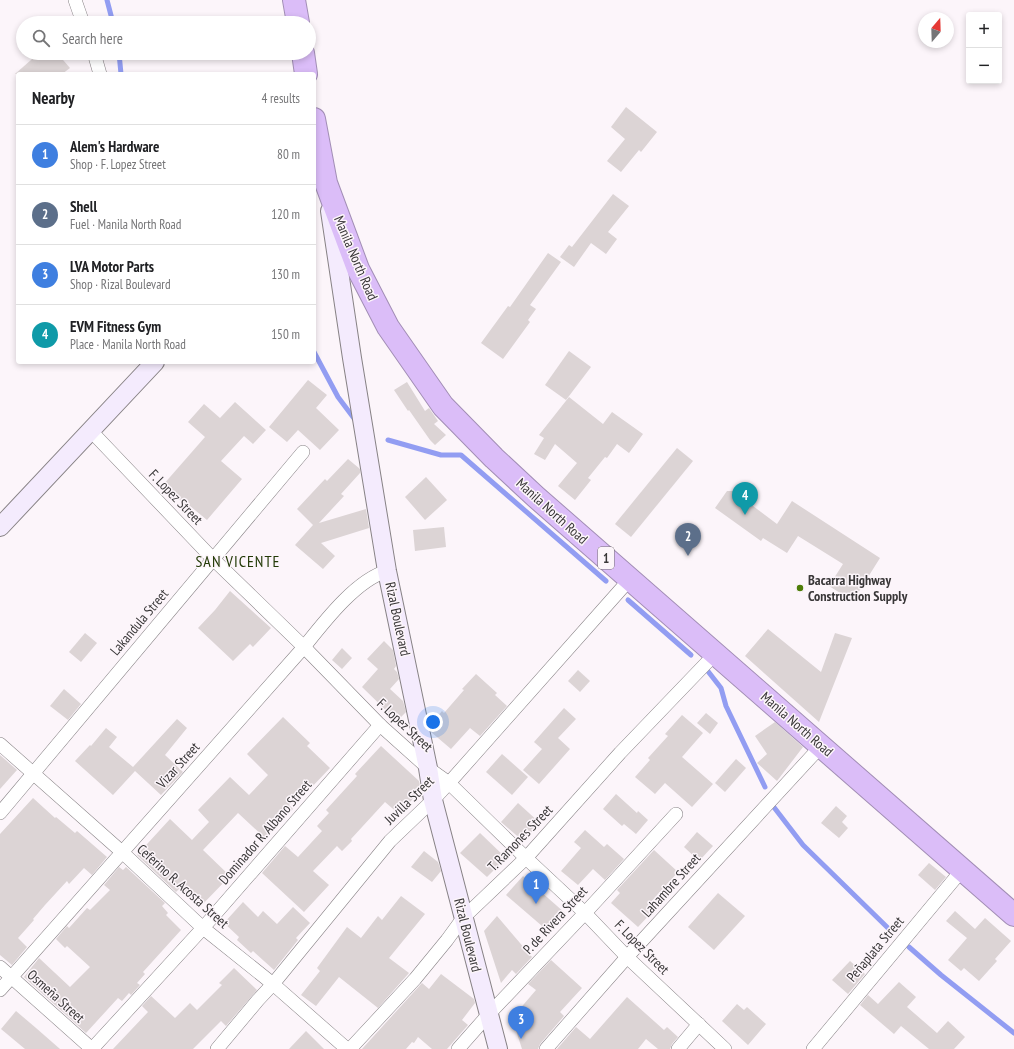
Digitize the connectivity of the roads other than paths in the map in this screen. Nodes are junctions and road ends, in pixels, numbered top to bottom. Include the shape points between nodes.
1 (74, 0) edge
2 (294, 0) edge
3 (80, 16) edge
4 (297, 16) edge
5 (96, 60) edge
6 (304, 60) edge
7 (99, 72) edge
8 (306, 72) edge
9 (316, 136) edge
10 (321, 180) edge
11 (153, 364) edge
12 (90, 431) junction
13 (303, 452) dead end
14 (0, 526) edge
15 (213, 559) junction
16 (387, 571) junction
17 (630, 579) junction
18 (304, 647) junction
19 (716, 653) junction
20 (380, 725) junction
21 (0, 744) edge
22 (822, 745) junction
23 (428, 768) junction
24 (34, 773) junction
25 (449, 783) junction
26 (434, 800) junction
27 (0, 813) edge
28 (676, 814) dead end
29 (122, 852) junction
30 (526, 858) junction
31 (962, 870) junction
32 (585, 913) junction
33 (1014, 915) edge
34 (463, 918) junction
35 (203, 928) junction
36 (627, 957) junction
37 (0, 967) edge
38 (12, 978) junction
39 (274, 984) junction
40 (0, 990) edge
41 (488, 1015) junction
42 (700, 1024) junction
43 (92, 1049) edge
44 (216, 1049) edge
45 (347, 1049) edge
46 (350, 1049) edge
47 (458, 1049) edge
48 (498, 1049) edge
49 (546, 1049) edge
50 (678, 1049) edge
51 (725, 1049) edge
52 (813, 1049) edge

1 - 3 street
2 - 4 highway
5 - 7 street
6 - 8 highway
9 - 10 highway, Manila North Road / 1
10 - 16 main road, Rizal Boulevard
10 - 17 highway, Manila North Road / 1 via 358,268 388,327 444,406 494,458
11 - 12 main road
12 - 14 main road
12 - 15 street, F. Lopez Street
13 - 15 street, Lakandula Street
15 - 18 street, F. Lopez Street
15 - 24 street, Lakandula Street
16 - 18 street, Vizar Street via 377,574 350,595
16 - 23 main road, Rizal Boulevard
17 - 19 highway, Manila North Road / 1
17 - 25 street, Juvilla Street
18 - 20 street, F. Lopez Street
18 - 29 street, Vizar Street
19 - 22 highway, Manila North Road / 1
19 - 30 street, T. Ramones Street via 620,753
20 - 23 street, F. Lopez Street
20 - 35 street, Dominador R. Albano Street
21 - 24 street, Ceferino R. Acosta Street
22 - 31 highway, Manila North Road / 1
22 - 36 street, Lahambre Street
23 - 25 street, F. Lopez Street
23 - 26 main road, Rizal Boulevard
24 - 27 street, Lakandula Street
24 - 29 street, Ceferino R. Acosta Street
25 - 26 street, Juvilla Street
25 - 30 street, F. Lopez Street
26 - 34 main road, Rizal Boulevard
26 - 39 street, Juvilla Street via 390,841
28 - 32 street, P. de Rivera Street
29 - 35 street, Ceferino R. Acosta Street
29 - 38 street, Vizar Street
30 - 32 street, F. Lopez Street
30 - 34 street, T. Ramones Street
31 - 33 highway, Manila North Road / 1
31 - 52 street, Peñaplata Street
32 - 36 street, F. Lopez Street
32 - 41 street, P. de Rivera Street
34 - 41 main road, Rizal Boulevard
34 - 46 street, T. Ramones Street via 415,979
35 - 39 street, Ceferino R. Acosta Street
35 - 43 street, Dominador R. Albano Street
36 - 42 street, F. Lopez Street
36 - 49 street, Lahambre Street
37 - 38 street, Osmeña Street
38 - 40 street, Vizar Street
38 - 43 street, Osmeña Street
39 - 44 street, Juvilla Street
39 - 45 street, Ceferino R. Acosta Street
41 - 47 street, P. de Rivera Street
41 - 48 main road, Rizal Boulevard
42 - 50 street
42 - 51 street, F. Lopez Street

